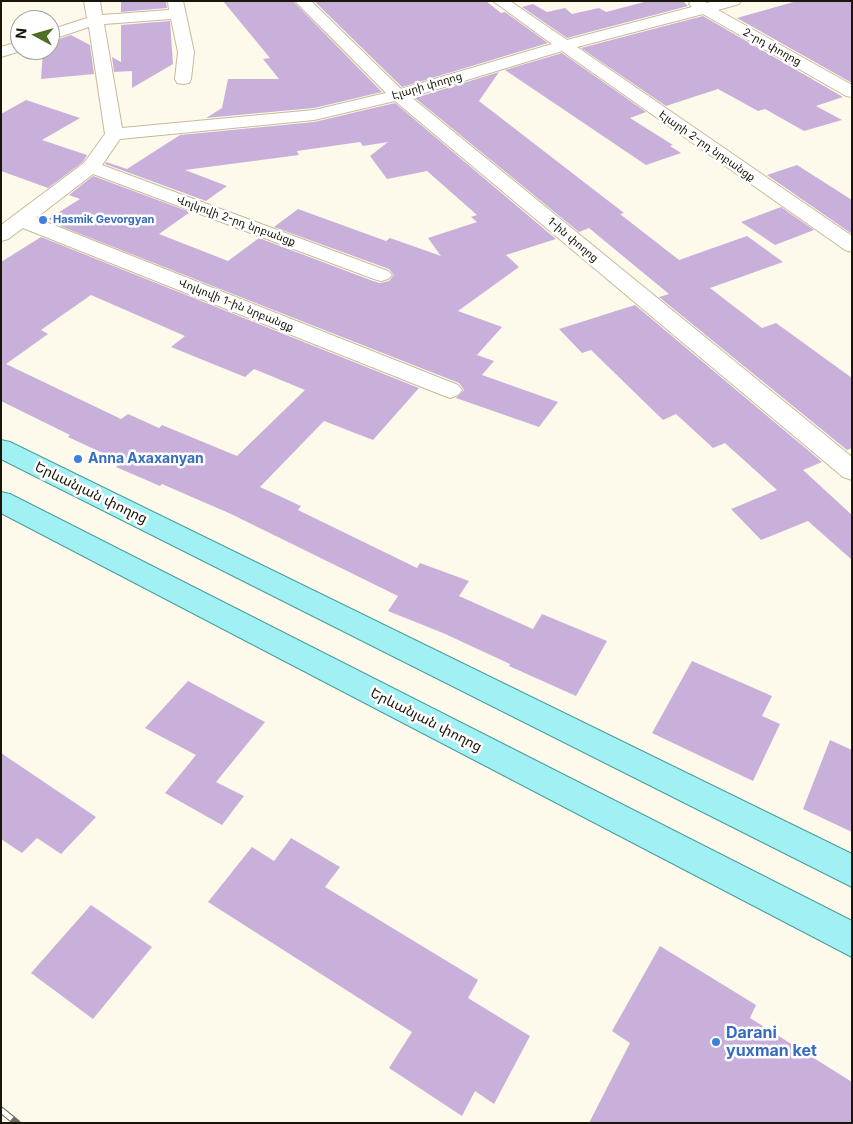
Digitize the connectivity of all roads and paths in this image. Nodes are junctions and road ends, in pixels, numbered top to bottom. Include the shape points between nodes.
1 (92, 1) edge
2 (302, 1) edge
3 (500, 1) edge
4 (734, 1) edge
5 (698, 5) edge
6 (176, 8) edge
7 (95, 20) junction
8 (60, 32) edge
9 (563, 46) junction
10 (183, 79) dead end
11 (852, 92) edge
12 (398, 95) junction
13 (114, 134) junction
14 (91, 167) junction
15 (22, 220) junction
16 (1, 235) edge
17 (852, 246) edge
18 (381, 275) dead end
19 (450, 390) dead end
20 (1, 448) edge
21 (852, 471) edge
22 (1, 501) edge
23 (852, 871) edge
24 (852, 940) edge

1 - 7 street
2 - 12 street, 1-ին փողոց
3 - 9 street, Էլարի 2-րդ նրբանցք
4 - 5 street, Էլարի փողոց
5 - 9 street, Էլարի փողոց
5 - 11 street, 2-րդ փողոց
6 - 7 street
6 - 10 street via 186,52
7 - 8 street
7 - 13 street
9 - 12 street, Էլարի փողոց
9 - 17 street, Էլարի 2-րդ նրբանցք
12 - 13 street, Էլարի փողոց via 314,115
12 - 21 street, 1-ին փողոց
13 - 14 street
14 - 15 street
14 - 18 street, Վոլկովի 2-րդ նրբանցք
15 - 16 street
15 - 19 street, Վոլկովի 1-ին նրբանցք
20 - 23 main road, Երևանյան փողոց
22 - 24 main road, Երևանյան փողոց

